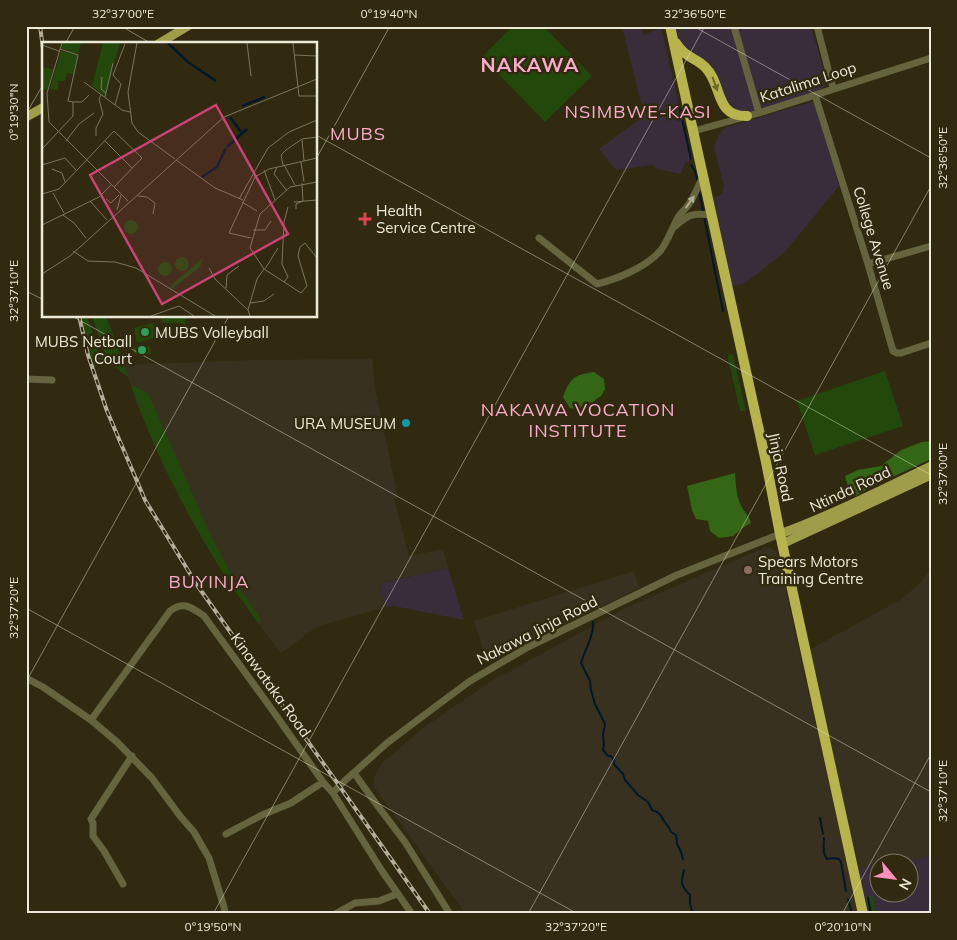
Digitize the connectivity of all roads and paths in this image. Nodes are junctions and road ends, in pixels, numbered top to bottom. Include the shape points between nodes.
1 (188, 26) edge
2 (670, 26) edge
3 (736, 26) edge
4 (817, 26) edge
5 (673, 38) junction
6 (161, 42) edge
7 (931, 58) edge
8 (833, 88) junction
9 (815, 95) junction
10 (42, 108) edge
11 (759, 113) junction
12 (747, 116) junction
13 (26, 117) edge
14 (694, 131) junction
15 (703, 176) junction
16 (712, 215) junction
17 (674, 227) junction
18 (539, 238) dead end
19 (931, 246) edge
20 (868, 264) junction
21 (931, 343) edge
22 (26, 379) edge
23 (52, 380) dead end
24 (931, 466) edge
25 (931, 476) edge
26 (781, 539) junction
27 (26, 678) edge
28 (91, 720) junction
29 (132, 756) junction
30 (354, 773) junction
31 (323, 782) junction
32 (333, 792) junction
33 (226, 834) dead end
34 (123, 884) dead end
35 (397, 894) junction
36 (224, 914) edge
37 (335, 914) edge
38 (412, 914) edge
39 (450, 914) edge
40 (863, 914) edge

1 - 6 main road
2 - 5 highway, Jinja Road
3 - 11 street
4 - 8 street
5 -> 12 highway via 681,52 708,70 726,109 738,116
5 - 14 highway, Jinja Road
7 - 8 street, Katalima Loop
8 - 9 street, Katalima Loop
9 - 11 street, Katalima Loop
9 - 20 street, College Avenue
10 - 13 main road
11 - 12 street, Katalima Loop
12 - 14 street, Katalima Loop
14 - 15 highway, Jinja Road
15 - 16 highway, Jinja Road
17 -> 15 street via 694,197
16 - 17 street via 697,213 687,216
16 - 26 highway, Jinja Road
17 - 18 street via 652,258 633,271 596,284
19 - 20 street
20 - 21 street, College Avenue via 893,350 901,353
22 - 23 street
24 - 26 main road, Ntinda Road
25 - 26 main road, Ntinda Road
26 - 30 street, Nakawa Jinja Road via 677,575 528,647 462,687 387,743
26 - 40 highway, Jinja Road
27 - 28 street
28 - 29 street
28 - 31 street, Kinawataka Road via 170,611 186,605 204,616
29 - 34 street via 91,819 93,836
29 - 36 street via 194,832 212,865
30 - 32 street, Nakawa Jinja Road
30 - 39 street via 405,842
31 - 32 street, Kinawataka Road
31 - 33 street via 291,803
32 - 35 street, Kinawataka Road
35 - 37 street via 379,901 355,903
35 - 38 street, Kinawataka Road

